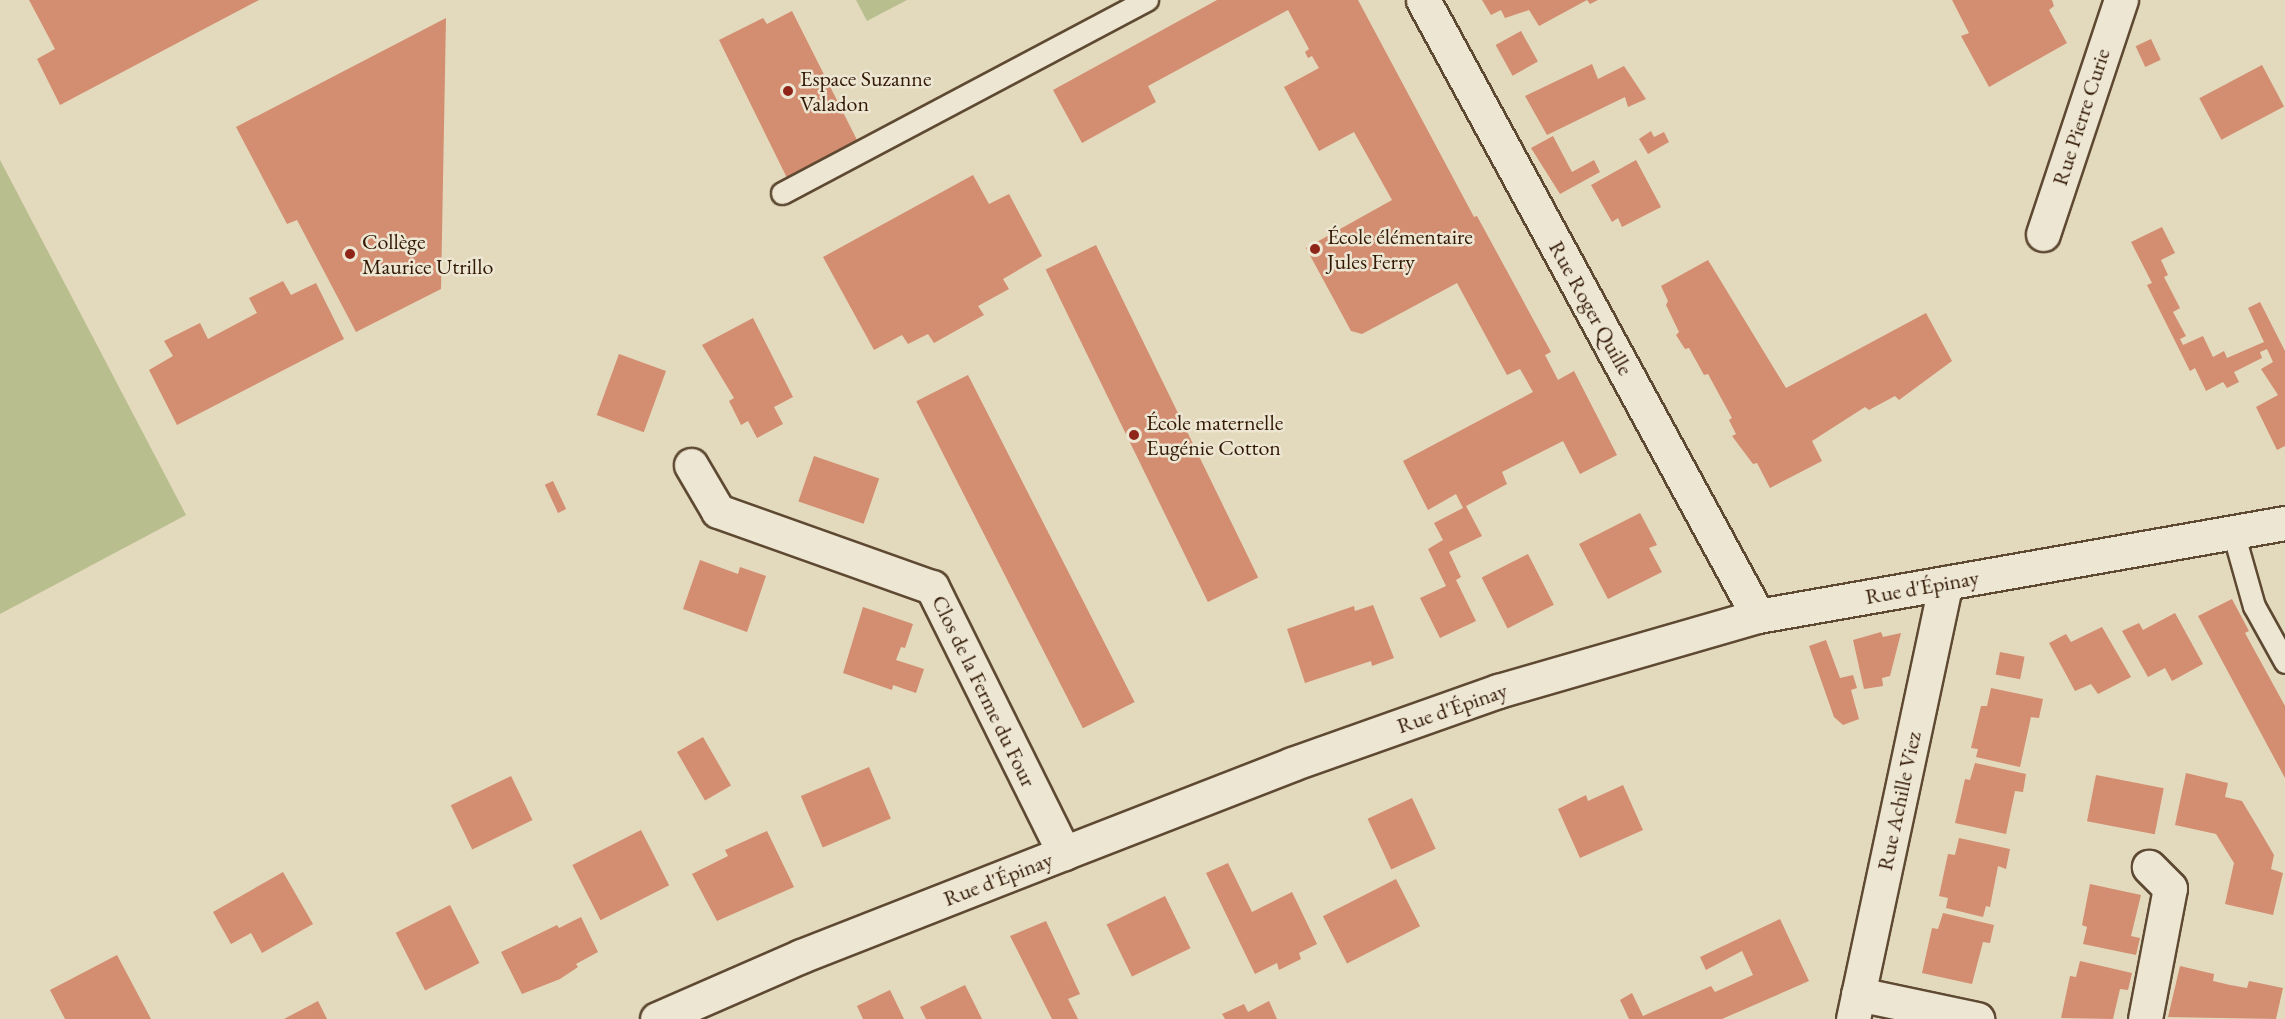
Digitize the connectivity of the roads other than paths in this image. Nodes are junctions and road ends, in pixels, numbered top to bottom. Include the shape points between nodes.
1 (1147, 0) edge
2 (1423, 0) edge
3 (2121, 0) edge
4 (782, 193) dead end
5 (2043, 234) dead end
6 (691, 465) dead end
7 (2285, 523) edge
8 (2233, 532) junction
9 (1946, 583) junction
10 (1758, 616) junction
11 (2285, 662) edge
12 (1064, 853) junction
13 (2149, 867) dead end
14 (1856, 1007) edge
15 (657, 1019) edge
16 (1977, 1019) edge
17 (2145, 1019) edge

1 - 4 lane
2 - 10 street, Rue Roger Quille
3 - 5 street, Rue Pierre Curie
6 - 12 street, Clos de la Ferme du Four via 718,511 932,587
7 - 8 street, Rue d'Épinay
8 - 9 street, Rue d'Épinay
8 - 11 lane via 2254,606
9 - 10 street, Rue d'Épinay
9 - 14 street, Rue Achille Viez
10 - 12 street, Rue d'Épinay via 1498,691 1292,764
12 - 15 street, Rue d'Épinay via 801,956
13 - 17 street via 2170,888
14 - 16 street

